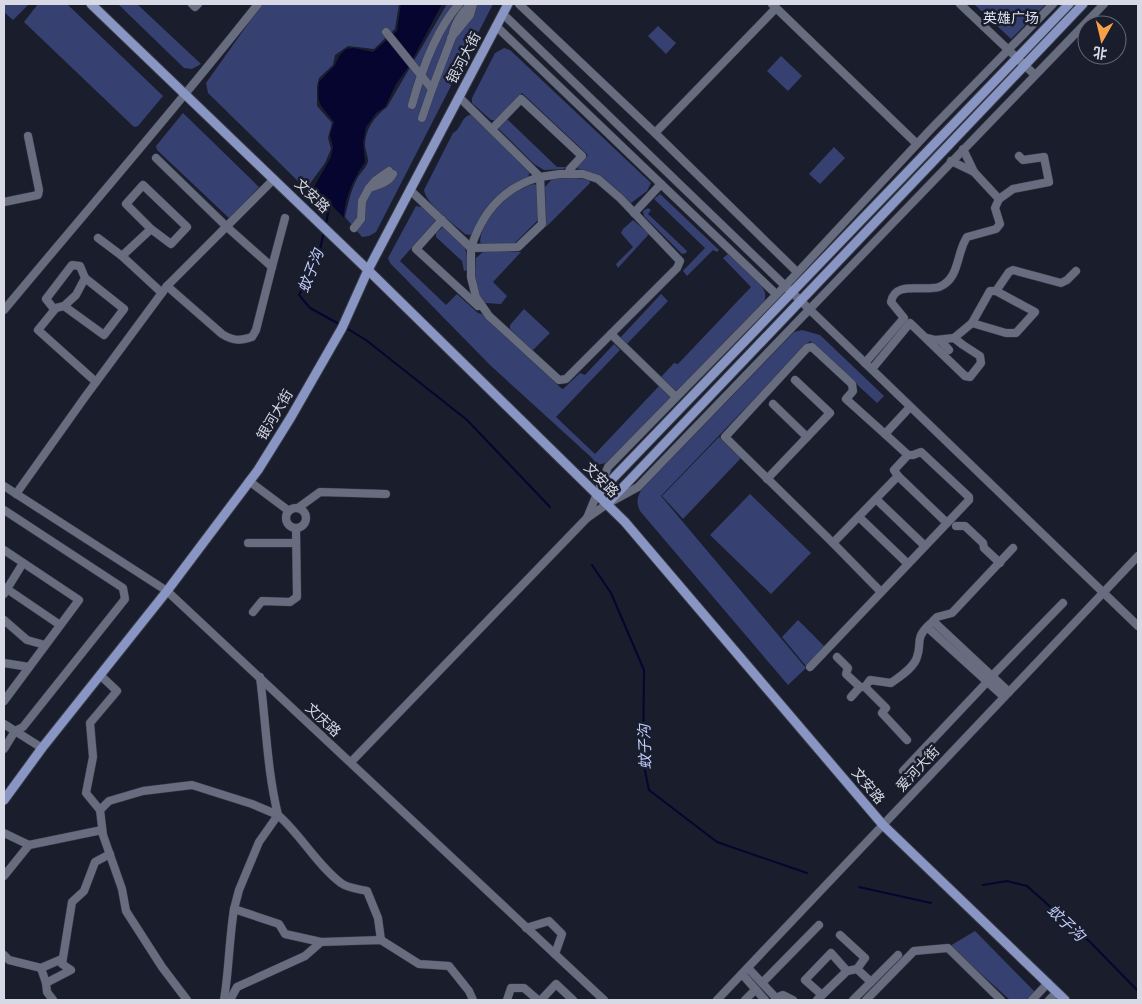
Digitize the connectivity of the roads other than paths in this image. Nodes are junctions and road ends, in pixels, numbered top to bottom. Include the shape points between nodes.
1 (91, 4) edge
2 (192, 4) edge
3 (198, 4) edge
4 (258, 4) edge
5 (459, 4) edge
6 (473, 4) edge
7 (508, 4) edge
8 (519, 4) edge
9 (960, 4) edge
10 (1053, 4) edge
11 (1069, 4) edge
12 (1083, 4) edge
13 (1104, 4) edge
14 (774, 6) edge
15 (503, 14) junction
16 (496, 26) junction
17 (386, 32) dead end
18 (1008, 49) junction
19 (1017, 58) junction
20 (1025, 65) junction
21 (1035, 75) junction
22 (421, 77) junction
23 (432, 89) junction
24 (186, 95) junction
25 (459, 97) junction
26 (412, 105) dead end
27 (422, 118) dead end
28 (492, 129) junction
29 (655, 132) junction
30 (28, 136) dead end
31 (917, 144) junction
32 (963, 148) junction
33 (1019, 156) dead end
34 (156, 158) dead end
35 (951, 161) junction
36 (974, 172) junction
37 (391, 173) dead end
38 (568, 174) junction
39 (540, 177) junction
40 (274, 179) junction
41 (661, 184) junction
42 (410, 190) junction
43 (999, 199) junction
44 (4, 202) edge
45 (634, 213) junction
46 (285, 218) dead end
47 (442, 220) junction
48 (227, 227) junction
49 (354, 228) dead end
50 (151, 229) junction
51 (98, 238) dead end
52 (471, 248) junction
53 (122, 256) junction
54 (272, 267) junction
55 (368, 270) junction
56 (1076, 271) dead end
57 (798, 272) junction
58 (85, 278) junction
59 (167, 286) junction
60 (788, 289) junction
61 (996, 291) junction
62 (162, 293) junction
63 (776, 294) junction
64 (800, 300) junction
65 (64, 306) junction
66 (808, 308) junction
67 (54, 309) junction
68 (4, 310) edge
69 (489, 316) junction
70 (907, 321) junction
71 (972, 323) junction
72 (610, 334) junction
73 (925, 337) junction
74 (954, 338) junction
75 (940, 340) junction
76 (949, 350) dead end
77 (864, 363) junction
78 (872, 370) junction
79 (796, 380) dead end
80 (96, 382) junction
81 (676, 397) junction
82 (773, 404) dead end
83 (910, 407) junction
84 (885, 434) junction
85 (807, 437) junction
86 (908, 455) junction
87 (898, 476) junction
88 (767, 479) junction
89 (250, 482) junction
90 (4, 486) edge
91 (16, 494) junction
92 (386, 494) dead end
93 (597, 494) junction
94 (876, 498) junction
95 (607, 504) junction
96 (298, 508) junction
97 (4, 510) edge
98 (289, 511) junction
99 (858, 517) junction
100 (587, 518) junction
101 (947, 523) junction
102 (956, 526) dead end
103 (296, 528) junction
104 (248, 543) dead end
105 (833, 543) junction
106 (296, 544) junction
107 (925, 546) junction
108 (1013, 548) dead end
109 (4, 550) edge
110 (1138, 556) edge
111 (23, 563) junction
112 (1000, 563) junction
113 (908, 564) junction
114 (5, 590) edge
115 (167, 591) junction
116 (881, 592) junction
117 (1103, 592) junction
118 (1063, 602) dead end
119 (253, 612) dead end
120 (4, 620) edge
121 (930, 624) junction
122 (60, 625) junction
123 (1138, 626) edge
124 (45, 645) junction
125 (837, 657) dead end
126 (4, 663) edge
127 (29, 667) junction
128 (810, 667) dead end
129 (100, 675) junction
130 (260, 677) junction
131 (989, 679) junction
132 (862, 687) junction
133 (1006, 695) junction
134 (851, 697) dead end
135 (4, 701) edge
136 (4, 724) edge
137 (15, 731) junction
138 (907, 740) dead end
139 (42, 748) junction
140 (4, 750) edge
141 (351, 762) junction
142 (903, 771) dead end
143 (4, 800) edge
144 (100, 810) junction
145 (278, 815) junction
146 (883, 825) junction
147 (102, 830) junction
148 (4, 833) edge
149 (29, 845) junction
150 (110, 854) junction
151 (4, 876) edge
152 (234, 910) junction
153 (819, 925) dead end
154 (526, 928) junction
155 (840, 935) dead end
156 (381, 940) junction
157 (321, 942) junction
158 (555, 954) junction
159 (4, 955) edge
160 (898, 955) dead end
161 (62, 959) junction
162 (41, 968) junction
163 (748, 968) junction
164 (857, 969) junction
165 (847, 971) junction
166 (742, 974) junction
167 (871, 982) junction
168 (46, 983) junction
169 (762, 983) junction
170 (1048, 983) junction
171 (755, 990) junction
172 (1057, 992) junction
173 (820, 998) edge
174 (53, 1000) edge
175 (187, 1000) edge
176 (224, 1000) edge
177 (230, 1000) edge
178 (473, 1000) edge
179 (507, 1000) edge
180 (539, 1000) edge
181 (572, 1000) edge
182 (604, 1000) edge
183 (717, 1000) edge
184 (745, 1000) edge
185 (765, 1000) edge
186 (794, 1000) edge
187 (853, 1000) edge
188 (866, 1000) edge
189 (1001, 1000) edge
190 (1032, 1000) edge
191 (1049, 1000) edge
192 (1066, 1000) edge

1 - 24 main road, 文安路
2 - 3 street via 196,7
4 - 24 street
5 - 22 street via 439,34
6 - 23 street via 453,28
7 - 15 main road, 银河大街
8 - 29 street
9 - 18 street
10 - 18 street
11 - 19 main road
12 - 20 main road
13 - 21 street
14 - 29 street
14 - 31 street
15 - 16 main road, 银河大街
15 - 60 street
16 - 25 main road, 银河大街
16 - 41 street
17 - 22 street
18 - 19 street
18 - 31 street
19 - 20 street
19 - 60 main road
20 - 21 street
20 - 64 main road
21 - 32 street
22 - 23 street
22 - 26 street
23 - 27 street
24 - 40 main road, 文安路
24 - 68 street
25 - 28 street
25 - 42 main road, 银河大街
28 - 38 street via 521,99 582,156
28 - 39 street
29 - 57 street
30 - 44 street via 38,195
31 - 57 street
32 - 35 street
32 - 36 street
33 - 43 street via 1023,160 1044,157 1049,182 1013,189
34 - 48 street
35 - 36 street
35 - 66 street
36 - 43 street
37 - 49 street via 390,180 369,188 362,201 361,219
38 - 39 street
38 - 45 street via 598,179
39 - 52 street via 523,182 487,212
39 - 52 street via 542,224 518,247
40 - 48 street
40 - 55 main road, 文安路
41 - 45 street
41 - 63 street
42 - 47 street
42 - 55 main road, 银河大街
43 - 70 street via 995,208 1000,224 996,229 967,237 950,281 939,287 901,288 892,295 891,302
45 - 72 street via 680,260 677,268
46 - 54 street
47 - 52 street
47 - 69 street via 416,249
48 - 54 street
48 - 59 street
50 - 50 street via 171,244 186,227 143,185 126,204
50 - 53 street
51 - 53 street
52 - 69 street via 471,277 476,297
53 - 62 street
54 - 59 street via 256,330 252,337 243,340 232,340 222,334
55 - 89 main road, 银河大街 via 342,326
55 - 93 main road, 文安路
56 - 61 street via 1061,283 1013,270
57 - 60 street
58 - 65 street via 76,295
58 - 65 street via 124,309 104,335
58 - 67 street via 80,266 72,265 46,299
59 - 62 street
60 - 63 street
60 - 64 street
60 - 93 main road
61 - 71 street via 990,291
61 - 71 street via 1036,312 1016,332 1006,333
62 - 80 street
63 - 81 street
64 - 66 street
64 - 95 main road
65 - 67 street
66 - 77 street
66 - 95 street via 638,487
67 - 80 street via 38,330
69 - 72 street via 559,380 566,379
70 - 73 street
70 - 77 street
70 - 78 street
71 - 74 street
72 - 81 street
73 - 74 street via 965,376 970,377 982,363 980,356
73 - 75 street
74 - 75 street
75 - 76 street
77 - 78 street
78 - 83 street
79 - 85 street via 830,413
80 - 91 street
81 - 93 street via 608,467
82 - 85 street
83 - 84 street
83 - 117 street
84 - 86 street
84 - 88 street via 846,399 853,391 852,384 812,347 807,348 725,437
85 - 88 street
86 - 87 street via 894,470
86 - 101 street via 921,452 969,496 969,500
87 - 94 street
87 - 101 street
88 - 105 street
89 - 98 street
89 - 115 main road, 银河大街
90 - 91 street, 文庆路
91 - 115 street, 文庆路
92 - 96 street via 320,492
93 - 95 main road, 文安路
93 - 100 street
94 - 99 street
94 - 107 street
95 - 100 street
95 - 146 main road, 文安路
96 - 98 street
96 - 103 street via 304,511 306,521
97 - 137 street via 123,588 125,599 23,726
98 - 103 street via 286,521
99 - 105 street
99 - 113 street
100 - 141 street
101 - 107 street
102 - 112 street via 965,526
103 - 106 street
104 - 106 street
105 - 116 street
106 - 119 street via 297,597 290,602 262,601
107 - 113 street
108 - 112 street
109 - 111 street
110 - 117 street, 爱河大街
111 - 114 street
111 - 122 street via 79,600
112 - 121 street via 952,614 937,617
113 - 116 street
114 - 122 street
115 - 129 main road, 银河大街
115 - 130 street, 文庆路
116 - 128 street
117 - 123 street
117 - 133 street, 爱河大街
118 - 131 street
120 - 124 street via 27,640
121 - 131 street
121 - 132 street via 921,633 917,658 905,673 891,683 870,680
122 - 124 street
124 - 127 street
125 - 132 street via 848,668 846,674
126 - 127 street
127 - 135 street
129 - 139 main road, 银河大街
129 - 144 street via 117,690 90,722 93,757 86,793
130 - 141 street, 文庆路
130 - 145 street via 271,785
131 - 133 street
131 - 142 street
132 - 134 street
132 - 138 street via 886,708 882,713
133 - 146 street, 爱河大街
136 - 137 street
137 - 139 street
137 - 140 street
139 - 143 main road, 银河大街
141 - 154 street, 文庆路
144 - 145 street via 109,801 143,791 192,785
144 - 147 street
145 - 152 street via 259,842
145 - 156 street via 342,884 367,891 378,918
146 - 163 street, 爱河大街
146 - 170 main road, 文安路
147 - 149 street
147 - 150 street
148 - 149 street
149 - 151 street
150 - 161 street via 95,862 84,891 72,902
150 - 175 street via 126,911
152 - 157 street via 280,924 285,934
152 - 176 street
153 - 169 street
154 - 158 street, 文庆路
154 - 158 street via 549,921 562,934
155 - 164 street via 865,958
156 - 157 street
156 - 178 street via 419,964 449,966
157 - 177 street via 305,956 237,987
158 - 182 street, 文庆路
159 - 162 street via 9,960
160 - 167 street
161 - 162 street
161 - 168 street via 62,964 72,970
162 - 168 street
163 - 166 street, 爱河大街
163 - 169 street
164 - 165 street
164 - 167 street
165 - 173 street
165 - 173 street via 831,953 805,980
166 - 171 street
166 - 183 street, 爱河大街
167 - 187 street
168 - 174 street via 47,992
169 - 186 street via 776,998 783,995
170 - 172 main road, 文安路
170 - 190 street
171 - 184 street
171 - 185 street
172 - 191 street
172 - 192 main road, 文安路
179 - 180 street via 511,988 524,988
180 - 181 street via 556,984
188 - 189 street via 914,951 948,948

